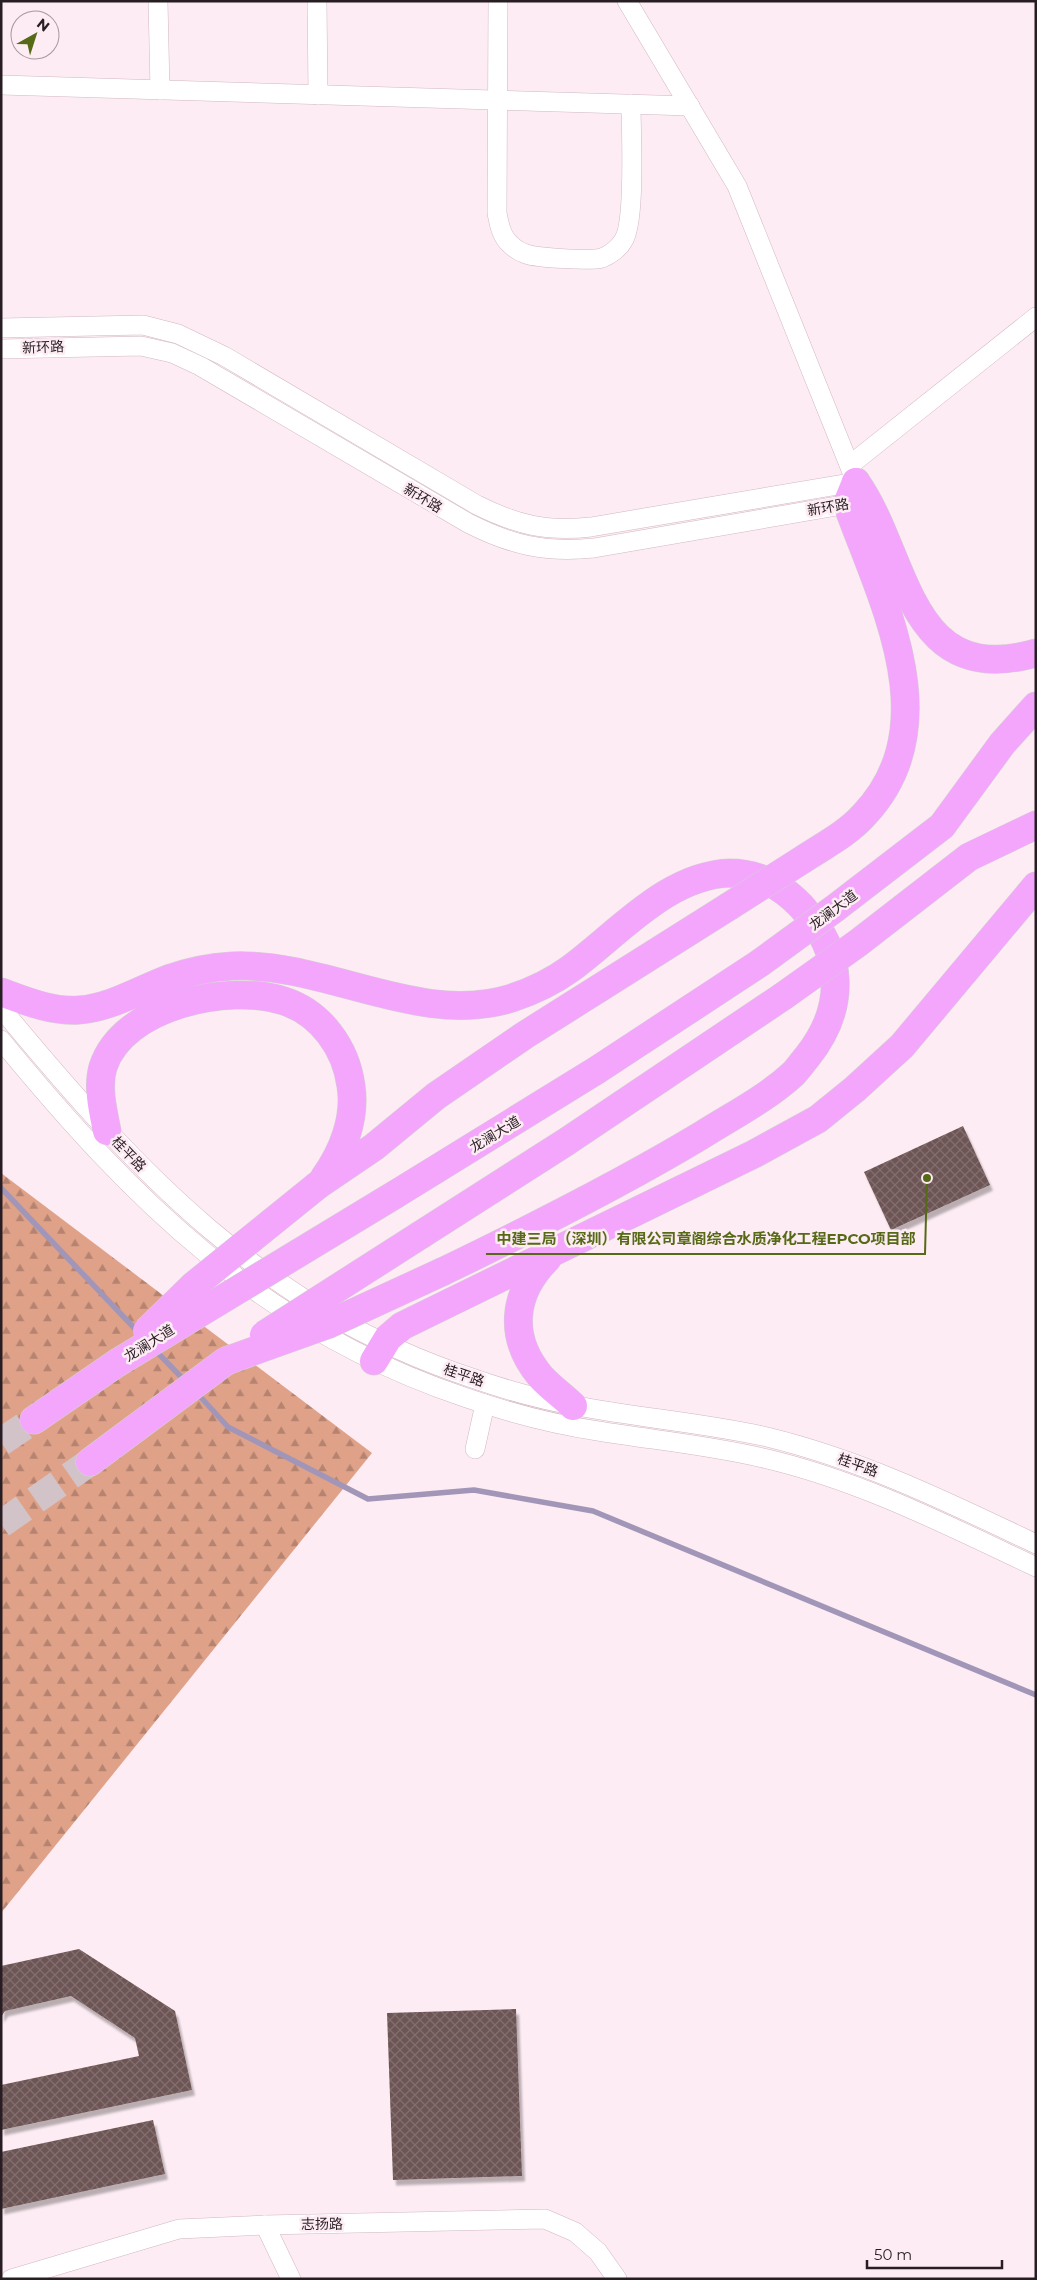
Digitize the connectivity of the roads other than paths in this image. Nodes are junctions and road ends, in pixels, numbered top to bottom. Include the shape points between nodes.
1 (158, 1) edge
2 (317, 1) edge
3 (498, 1) edge
4 (627, 1) edge
5 (1, 86) edge
6 (160, 90) junction
7 (318, 95) junction
8 (497, 100) junction
9 (631, 104) junction
10 (690, 106) junction
11 (1036, 318) edge
12 (1, 328) edge
13 (1, 348) edge
14 (855, 488) junction
15 (1036, 653) edge
16 (1036, 706) edge
17 (1036, 825) edge
18 (1036, 886) edge
19 (1, 992) edge
20 (1, 1008) edge
21 (1, 1040) edge
22 (107, 1131) junction
23 (318, 1185) junction
24 (552, 1253) junction
25 (379, 1352) junction
26 (226, 1361) junction
27 (117, 1362) junction
28 (485, 1404) junction
29 (573, 1406) junction
30 (34, 1420) tunnel mouth
31 (475, 1449) dead end
32 (90, 1462) tunnel mouth
33 (1036, 1544) edge
34 (1036, 1566) edge
35 (265, 2225) junction
36 (11, 2279) edge
37 (291, 2279) edge
38 (617, 2279) edge

1 - 6 street
2 - 7 street
3 - 8 street
4 - 10 street
5 - 6 street
6 - 7 street
7 - 8 street
8 - 9 street
8 - 9 street via 497,212 508,242 525,254 534,256 593,259 603,258 617,248 628,230
9 - 10 street
10 - 14 street via 729,170 745,204
11 - 14 street
12 - 14 street, 新环路 via 143,325 178,334 224,356 477,505 514,522 532,526 551,529 591,527
13 - 14 street, 新环路 via 141,346 172,353 207,370 468,523 508,542 529,547 594,548
14 - 15 highway via 903,584 921,613 946,643 965,656 980,659 1014,658
14 - 23 highway, bridge via 896,644 906,696 905,724 894,770 878,799 857,823 525,1035 436,1096 374,1148
16 - 27 highway, 龙澜大道, bridge via 1002,744 942,826 760,963 597,1070
17 - 26 highway, bridge via 969,857 782,997 616,1109
18 - 24 highway via 920,1027 870,1076 818,1119
19 - 26 highway, bridge via 43,1007 80,1010 111,1003 200,970 231,966 318,975 416,1001 456,1006 485,1003 508,999 551,981 663,897 712,875 747,874 772,882 804,909 824,937 834,964 836,982 832,1012 814,1048 794,1073 650,1165 547,1221 329,1324
20 - 22 street, 桂平路
21 - 25 street, 桂平路 via 118,1173 230,1274 281,1310
22 - 23 highway via 101,1097 102,1068 114,1048 136,1026 162,1012 230,994 285,1001 310,1014 331,1035 346,1063 350,1080 352,1109 348,1131 332,1165
22 - 25 street, 桂平路 via 182,1207 242,1257
23 - 27 highway, bridge via 193,1286
24 - 25 highway via 402,1326
24 - 29 highway via 527,1283 520,1306 519,1332 522,1347 536,1370
25 - 28 street, 桂平路 via 409,1377
25 - 29 street, 桂平路
26 - 32 highway
27 - 30 highway, 龙澜大道
28 - 31 street
28 - 34 street, 桂平路 via 570,1426 731,1451 794,1466 864,1488
29 - 33 street, 桂平路 via 743,1432 827,1454 901,1482
35 - 36 street, 志扬路 via 179,2229
35 - 37 street
35 - 38 street, 志扬路 via 545,2219 575,2232 598,2252

